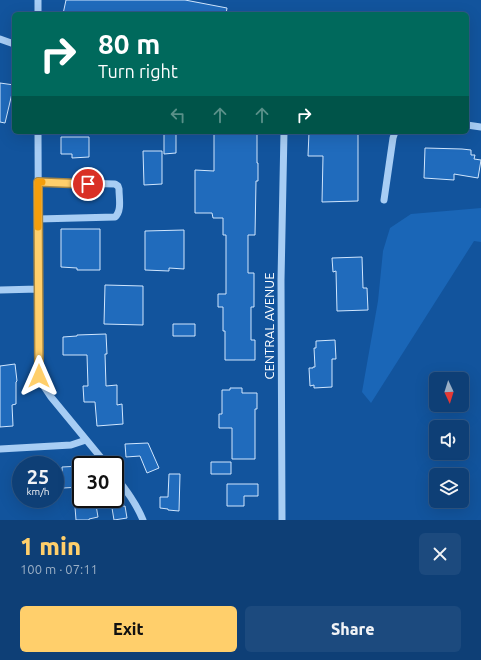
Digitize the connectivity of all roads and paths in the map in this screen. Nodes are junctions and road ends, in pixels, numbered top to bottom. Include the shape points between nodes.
1 (38, 0) edge
2 (38, 12) edge
3 (0, 39) edge
4 (12, 43) edge
5 (469, 126) edge
6 (481, 127) edge
7 (38, 134) edge
8 (284, 134) edge
9 (394, 134) edge
10 (38, 182) junction
11 (384, 200) dead end
12 (38, 219) junction
13 (38, 289) junction
14 (0, 290) edge
15 (86, 440) junction
16 (0, 449) edge
17 (99, 456) edge
18 (124, 487) edge
19 (143, 520) edge
20 (282, 520) edge

1 - 2 street
3 - 4 street
5 - 6 street
7 - 10 street
8 - 20 street, CENTRAL AVENUE via 281,280
9 - 11 street
10 - 12 street
10 - 12 street via 115,184 119,189 119,210 115,217
12 - 13 street
13 - 14 street
13 - 15 street via 39,376 51,397
15 - 16 street via 71,445
15 - 17 street
18 - 19 street

